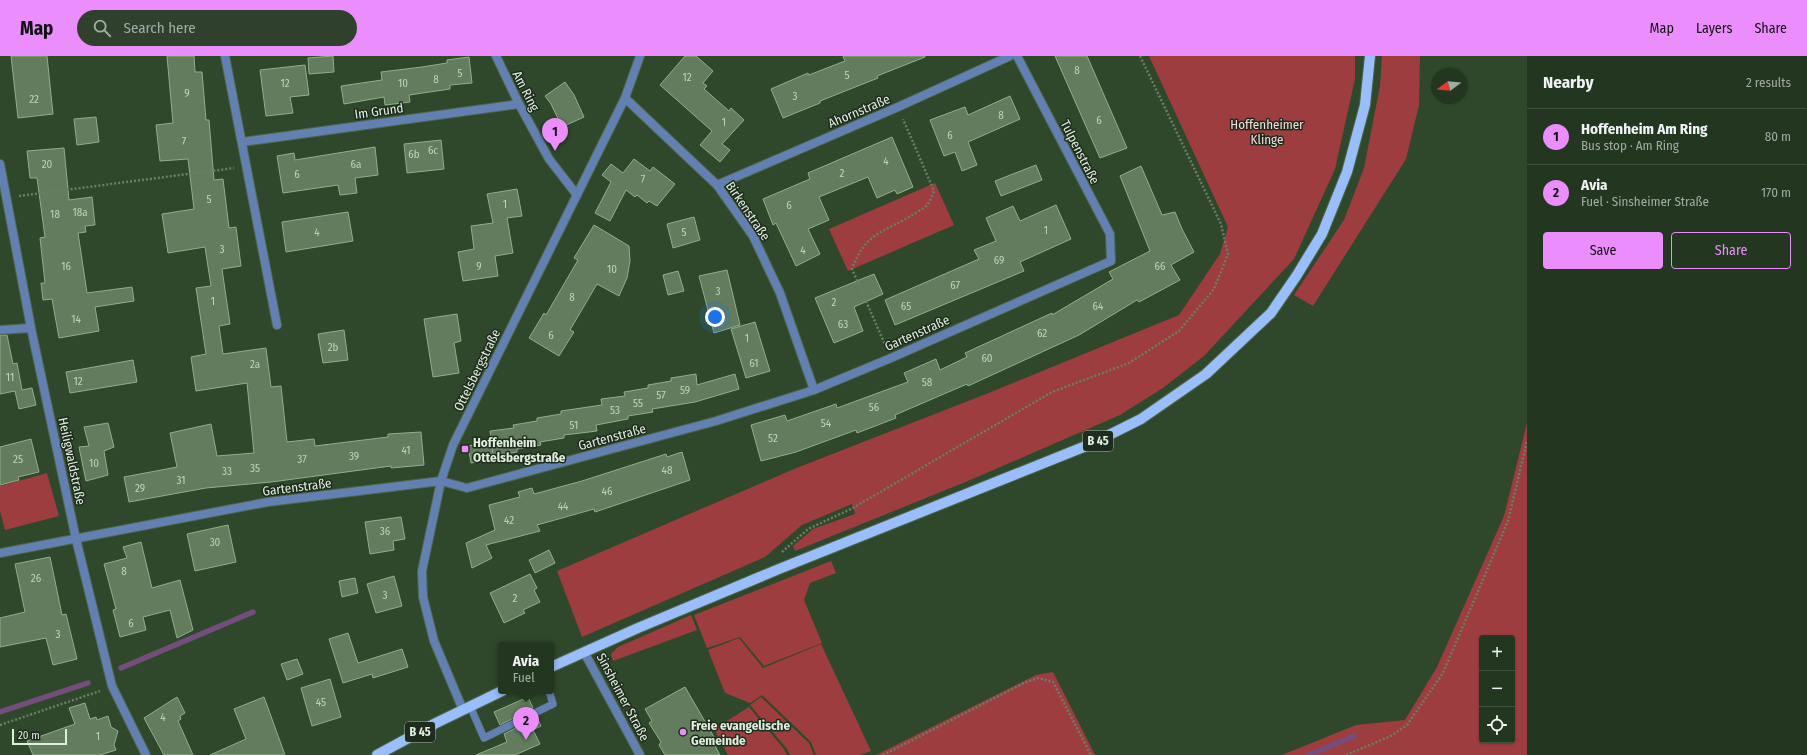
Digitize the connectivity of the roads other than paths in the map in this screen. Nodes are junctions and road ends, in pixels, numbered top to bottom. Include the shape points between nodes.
1 (225, 56) edge
2 (496, 56) edge
3 (640, 56) edge
4 (1010, 56) edge
5 (1017, 56) edge
6 (1370, 56) edge
7 (625, 98) junction
8 (519, 104) junction
9 (242, 142) junction
10 (0, 164) edge
11 (717, 185) junction
12 (577, 195) junction
13 (1111, 261) joint
14 (277, 325) dead end
15 (31, 328) junction
16 (0, 330) edge
17 (814, 390) junction
18 (441, 481) junction
19 (76, 539) junction
20 (0, 553) edge
21 (584, 652) junction
22 (554, 666) edge
23 (498, 693) edge
24 (550, 694) edge
25 (466, 708) junction
26 (146, 755) edge
27 (377, 755) edge
28 (640, 755) edge

1 - 9 street
2 - 8 street, Am Ring
3 - 7 street, Ottelsbergstraße
4 - 11 street, Ahornstraße
5 - 13 street, Tulpenstraße via 1110,234
6 - 21 main road, Sinsheimer Straße / B 45 via 1365,105 1347,172 1322,234 1271,313 1206,374 1141,419 1091,444 779,569
7 - 11 street, Birkenstraße
7 - 12 street, Ottelsbergstraße
8 - 9 street, Im Grund
8 - 12 street, Am Ring via 549,159
9 - 14 street
10 - 15 street, Heiligwaldstraße
11 - 17 street, Birkenstraße via 753,236 780,293
12 - 18 street, Ottelsbergstraße via 453,445
13 - 17 street, Gartenstraße
15 - 16 street
15 - 19 street, Heiligwaldstraße
17 - 18 street, Gartenstraße via 716,422 467,488
18 - 19 street, Gartenstraße via 268,502
18 - 25 street, Ottelsbergstraße via 422,571 423,597 434,641
19 - 20 street, Gartenstraße
19 - 26 street, Heiligwaldstraße via 112,686
21 - 22 main road, Sinsheimer Straße / B 45
21 - 28 street, Sinsheimer Straße
23 - 25 main road, B 45
24 - 25 lane via 553,704 484,738
25 - 27 main road, B 45

